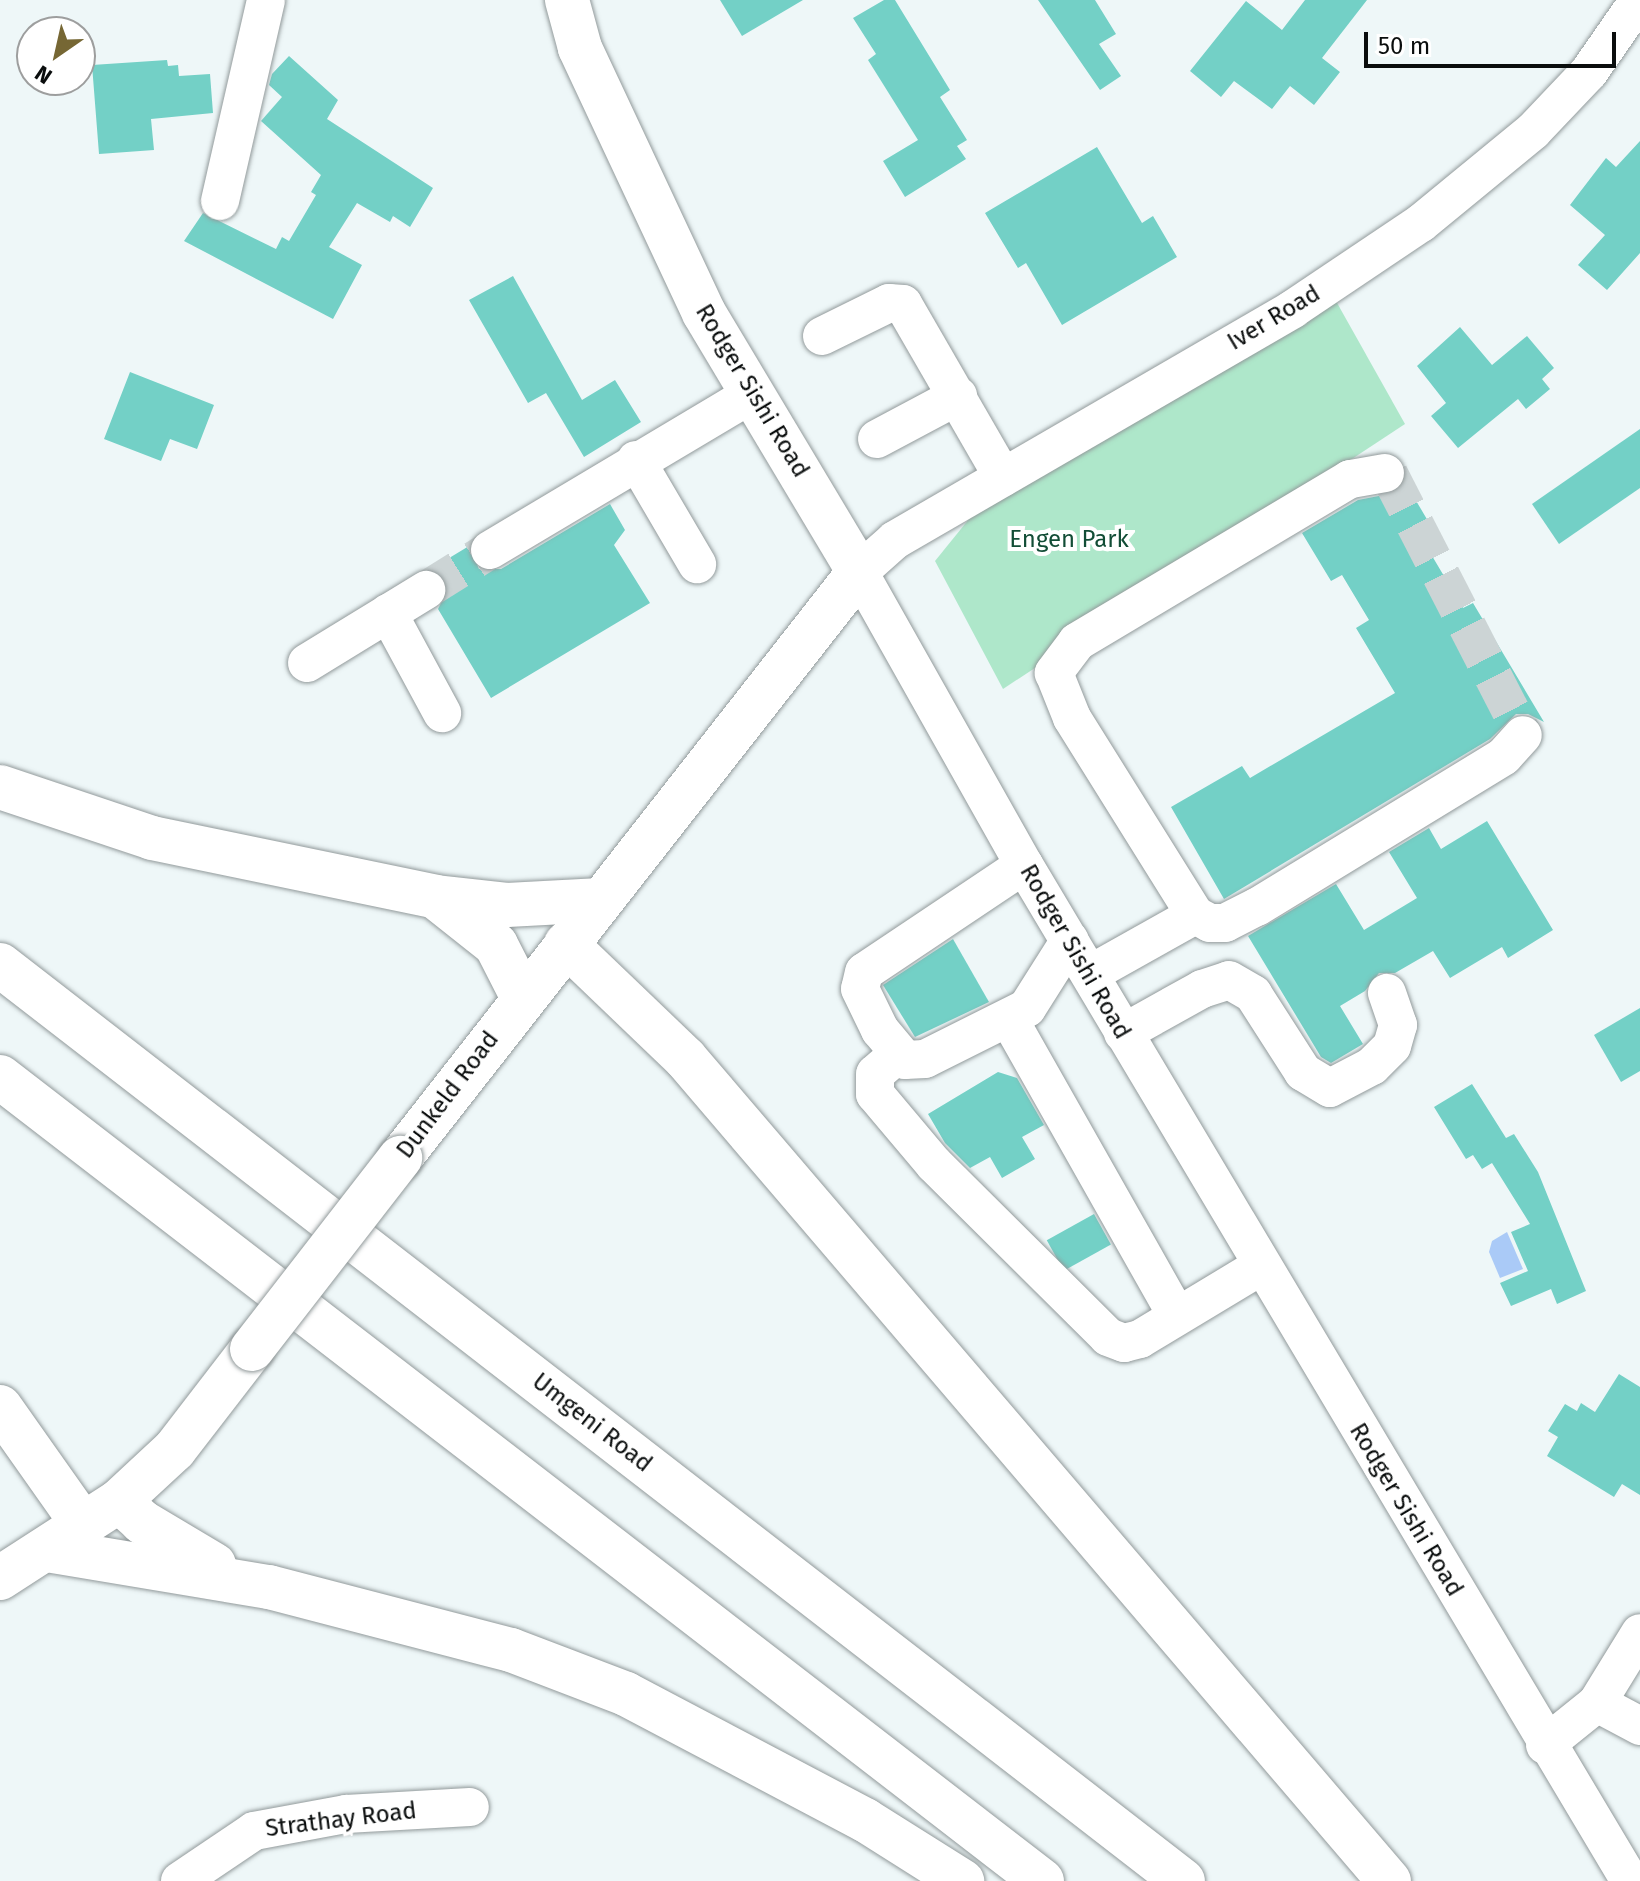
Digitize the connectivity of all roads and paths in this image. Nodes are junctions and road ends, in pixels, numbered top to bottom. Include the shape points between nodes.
1 (266, 0) edge
2 (567, 0) edge
3 (1639, 0) edge
4 (220, 201) dead end
5 (822, 336) dead end
6 (753, 393) junction
7 (958, 396) junction
8 (877, 439) dead end
9 (636, 460) junction
10 (1385, 473) dead end
11 (1003, 477) junction
12 (490, 550) tunnel mouth
13 (697, 564) dead end
14 (859, 572) junction
15 (426, 590) tunnel mouth
16 (388, 613) junction
17 (307, 663) dead end
18 (442, 713) dead end
19 (1523, 735) dead end
20 (0, 787) edge
21 (1024, 865) junction
22 (436, 897) junction
23 (601, 900) junction
24 (1195, 915) junction
25 (1070, 940) junction
26 (566, 944) junction
27 (0, 965) edge
28 (1090, 974) junction
29 (1387, 993) dead end
30 (523, 998) junction
31 (1009, 1019) junction
32 (1123, 1033) junction
33 (898, 1054) junction
34 (0, 1077) edge
35 (1261, 1266) junction
36 (1177, 1316) junction
37 (0, 1407) edge
38 (119, 1501) junction
39 (84, 1526) junction
40 (47, 1550) junction
41 (0, 1578) edge
42 (269, 1587) junction
43 (1640, 1633) edge
44 (1597, 1703) junction
45 (1640, 1726) edge
46 (1545, 1745) junction
47 (470, 1807) dead end
48 (180, 1881) edge
49 (962, 1881) edge
50 (1042, 1881) edge
51 (1183, 1881) edge
52 (1389, 1881) edge
53 (1630, 1881) edge

1 - 4 street
2 - 6 main road, Rodger Sishi Road via 580,48 655,216
3 - 11 street, Iver Road via 1589,72 1533,131 1421,223 1293,309
5 - 7 street via 889,303 903,304
6 - 9 street
6 - 14 main road, Rodger Sishi Road
7 - 8 street
7 - 11 street
9 - 12 street
9 - 13 street
10 - 24 street via 1350,479 1077,642 1054,673 1072,718
11 - 14 street, Iver Road via 895,540
14 - 21 street, Rodger Sishi Road
14 - 23 main road, Dunkeld Road
15 - 16 street
16 - 17 street
16 - 18 street
19 - 24 street via 1504,756 1239,917 1210,923
20 - 22 main road via 152,838
21 - 25 street, Rodger Sishi Road
21 - 33 street via 864,972 862,995
22 - 23 main road via 507,905
22 - 30 main road via 496,945
23 - 26 main road, Dunkeld Road
24 - 28 street
25 - 28 street, Rodger Sishi Road
25 - 31 street via 1027,1008
26 - 30 main road, Dunkeld Road
26 - 52 main road via 685,1058
27 - 51 main road, Umgeni Road
28 - 32 street, Rodger Sishi Road
29 - 32 street via 1398,1025 1392,1046 1372,1066 1330,1088 1303,1072 1253,994 1238,982 1217,982
30 - 38 main road, Dunkeld Road, bridge via 175,1449
31 - 33 street via 925,1059 913,1061
31 - 36 street
32 - 35 street, Rodger Sishi Road
33 - 36 street via 875,1074 875,1094 934,1164 1089,1322 1124,1343
34 - 50 main road
35 - 36 street
35 - 46 street, Rodger Sishi Road
37 - 39 main road
38 - 39 main road, Dunkeld Road
38 - 42 main road via 171,1541
39 - 40 main road, Dunkeld Road
40 - 41 main road, Dunkeld Road
40 - 42 main road
42 - 49 main road via 511,1650 626,1694 865,1820
43 - 44 street
44 - 45 street
44 - 46 street
46 - 53 street, Rodger Sishi Road
47 - 48 street, Strathay Road via 346,1814 254,1831

